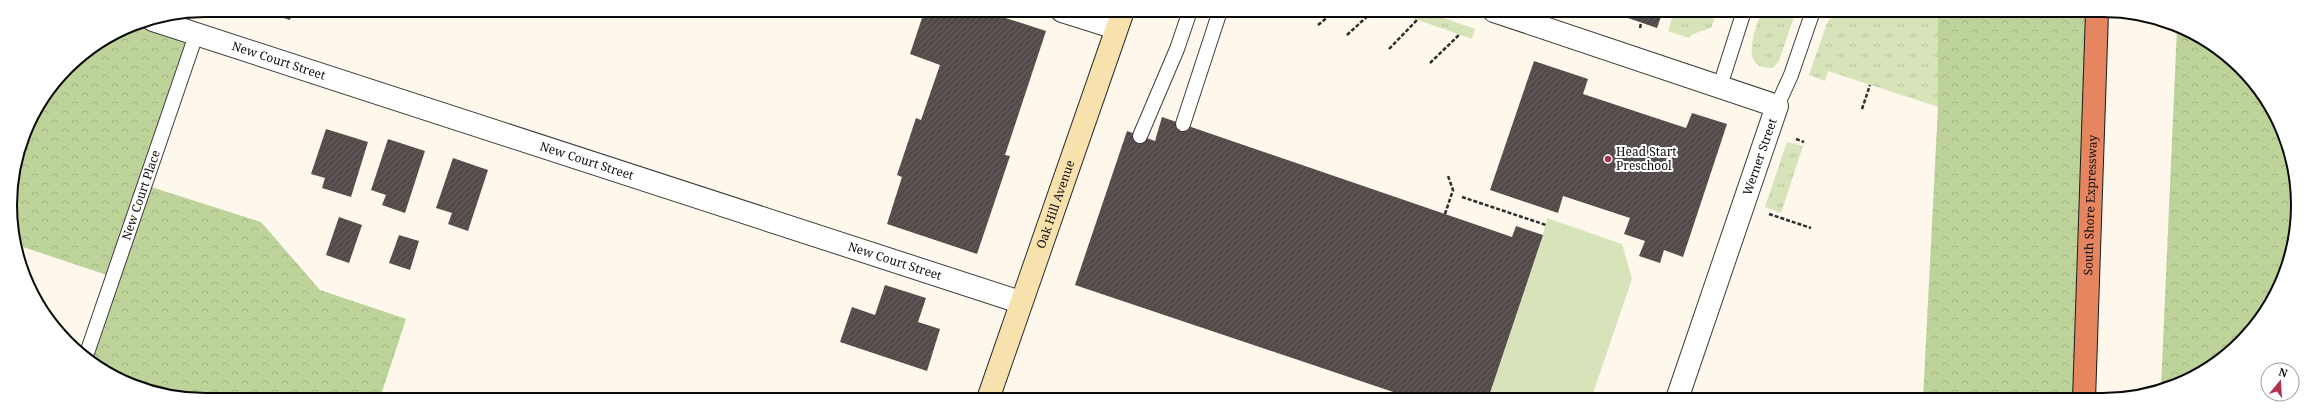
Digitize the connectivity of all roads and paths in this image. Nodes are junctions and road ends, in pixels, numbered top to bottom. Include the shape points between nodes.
1 (1100, 17) edge
2 (1188, 17) edge
3 (1218, 17) edge
4 (1327, 17) edge
5 (1366, 17) edge
6 (1512, 17) edge
7 (1742, 17) edge
8 (1811, 17) edge
9 (2097, 17) edge
10 (1418, 19) dead end
11 (1119, 20) edge
12 (160, 22) edge
13 (1641, 23) dead end
14 (1318, 25) dead end
15 (1640, 28) dead end
16 (196, 34) junction
17 (1460, 34) dead end
18 (1347, 35) dead end
19 (1389, 49) dead end
20 (1430, 63) dead end
21 (1870, 85) dead end
22 (1720, 86) junction
23 (1777, 106) junction
24 (1862, 109) dead end
25 (1183, 124) dead end
26 (1140, 136) dead end
27 (1448, 176) dead end
28 (1462, 196) dead end
29 (1445, 214) dead end
30 (1780, 217) dead end
31 (1546, 225) dead end
32 (1811, 228) dead end
33 (1020, 302) junction
34 (88, 351) edge
35 (990, 393) edge
36 (1679, 393) edge
37 (2084, 393) edge

1 - 11 street
2 - 26 lane
3 - 25 lane
4 - 14 path
5 - 18 path
6 - 22 street, Werner Street
7 - 22 lane
8 - 23 lane via 1791,75
9 - 37 highway, South Shore Expressway
10 - 19 path
11 - 33 street, Oak Hill Avenue
12 - 16 street, New Court Street
13 - 15 path
16 - 33 street, New Court Street
16 - 34 lane, New Court Place
17 - 20 path
21 - 24 path
22 - 23 street, Werner Street
23 - 36 street, Werner Street
27 - 29 path via 1453,190
28 - 31 path
30 - 32 path
33 - 35 street, Oak Hill Avenue

